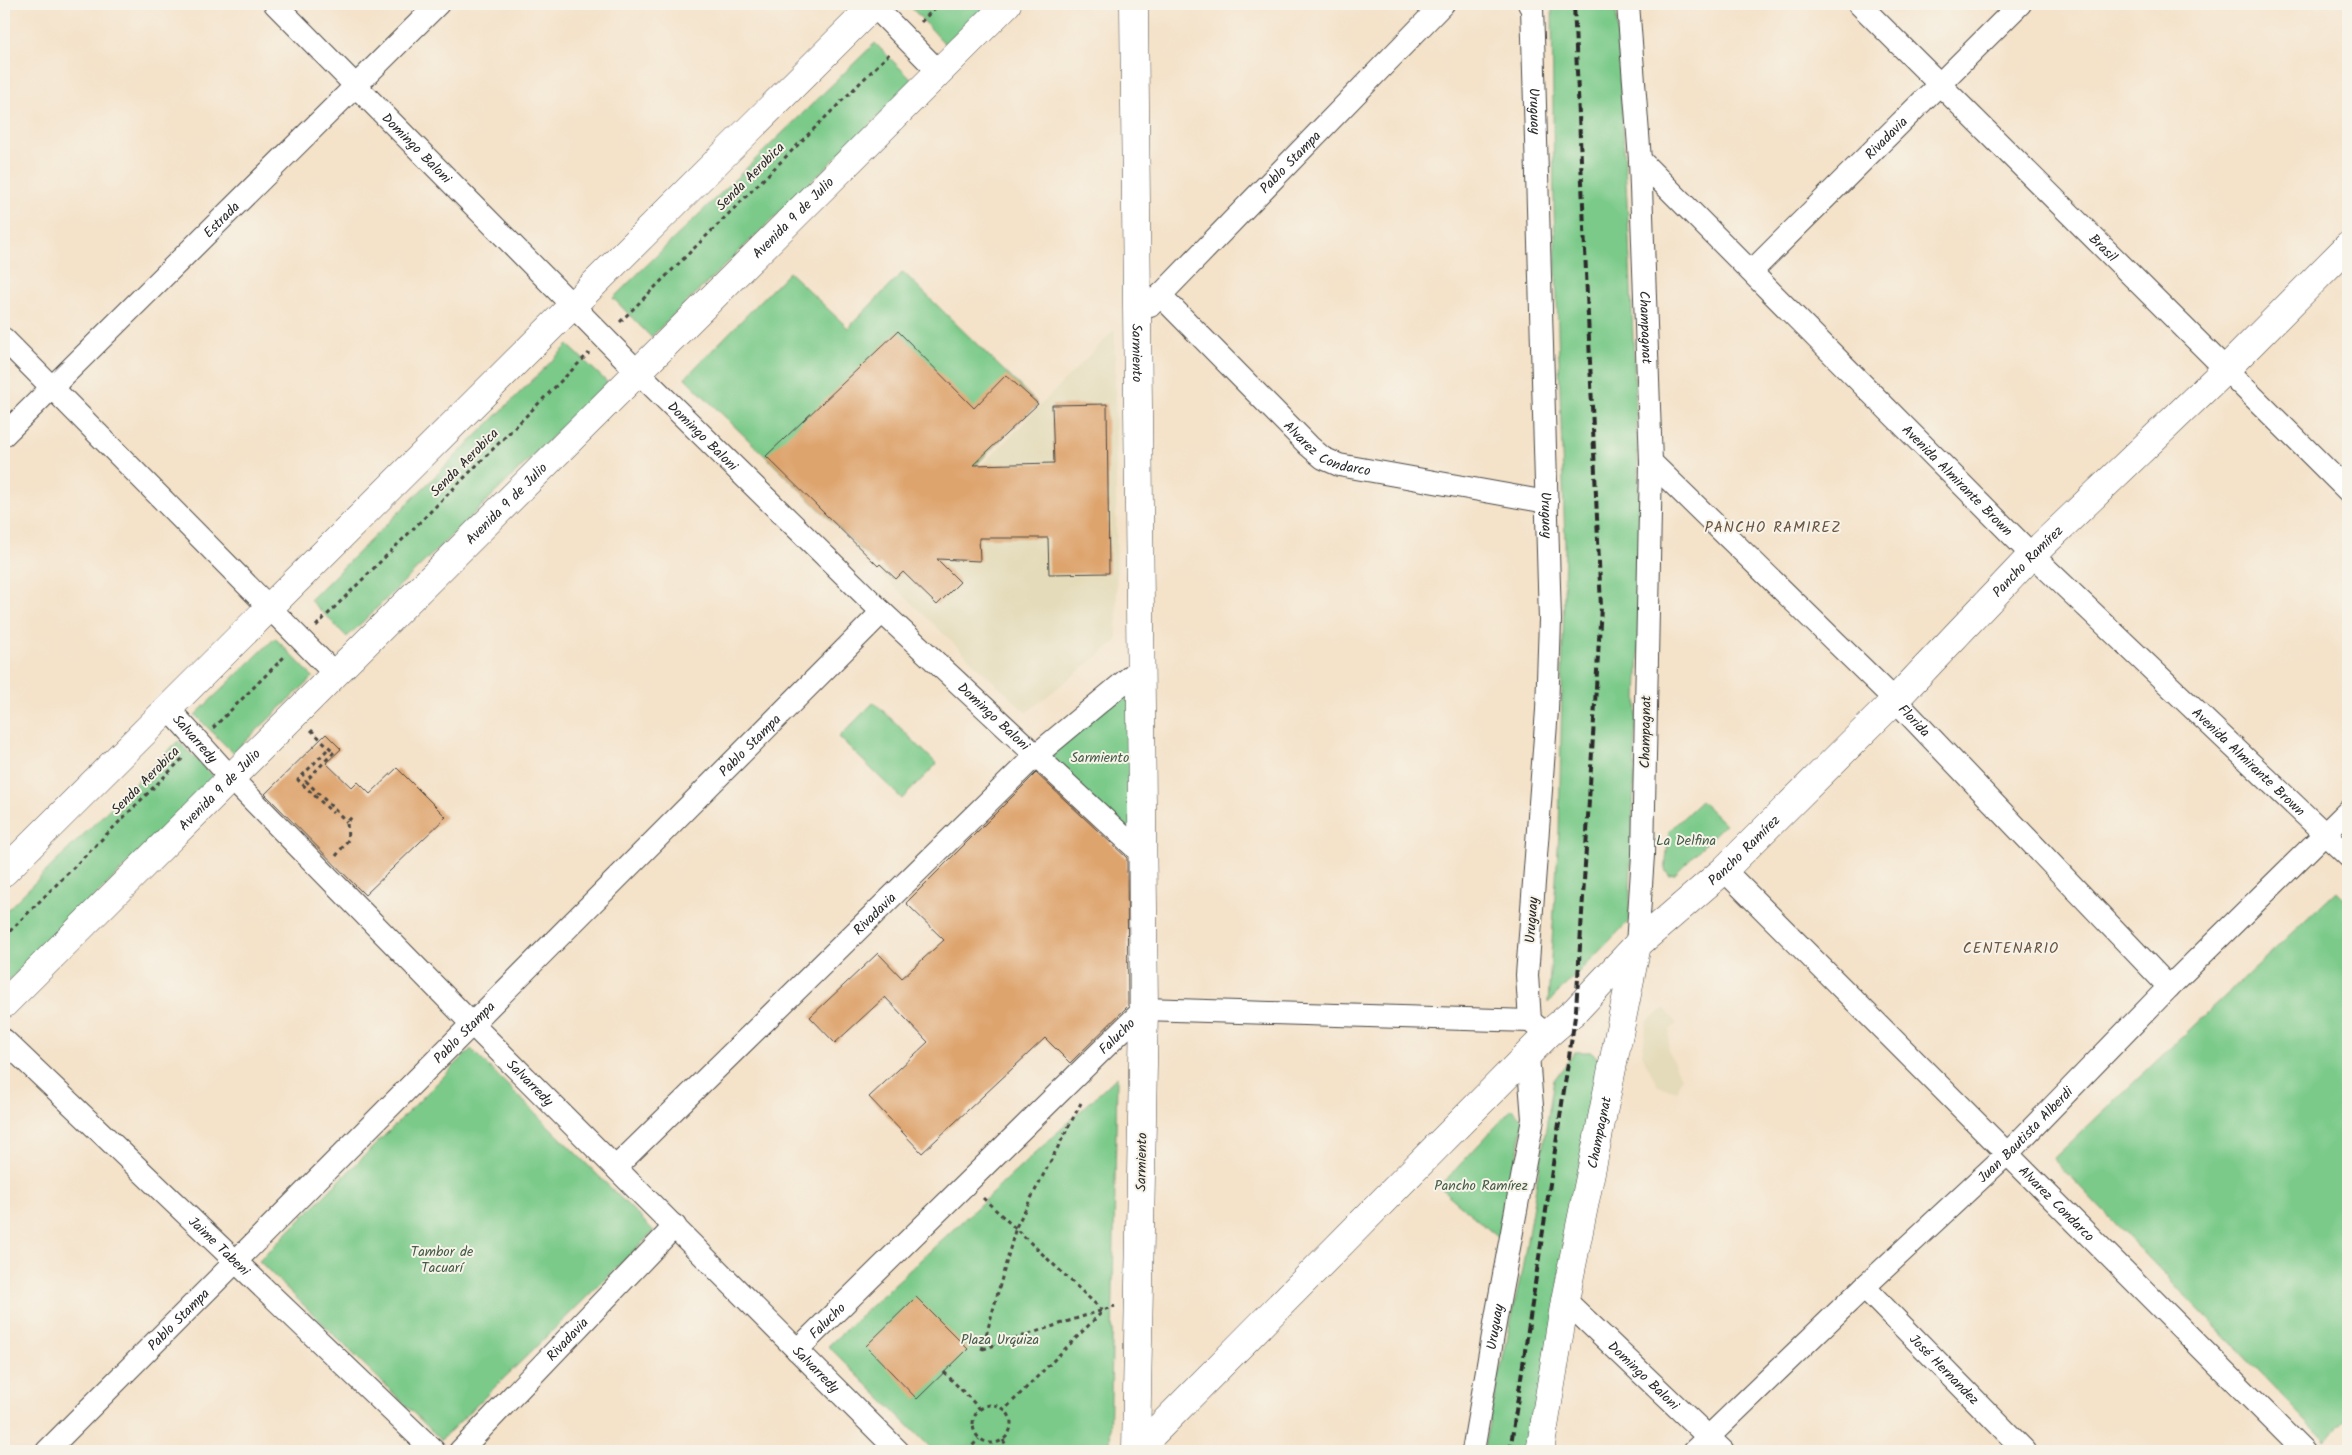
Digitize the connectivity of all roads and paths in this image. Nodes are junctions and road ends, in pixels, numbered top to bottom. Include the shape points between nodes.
1 (275, 4) edge
2 (438, 4) edge
3 (874, 4) edge
4 (939, 4) edge
5 (1007, 4) edge
6 (1134, 4) edge
7 (1443, 4) edge
8 (1628, 4) edge
9 (1859, 4) edge
10 (2020, 4) edge
11 (1530, 6) edge
12 (905, 38) junction
13 (939, 72) junction
14 (1939, 86) junction
15 (356, 87) junction
16 (1640, 160) junction
17 (2348, 246) edge
18 (1752, 271) junction
19 (1160, 295) junction
20 (572, 305) junction
21 (1137, 319) junction
22 (604, 338) junction
23 (4, 339) edge
24 (2226, 368) junction
25 (638, 372) junction
26 (51, 388) junction
27 (4, 435) edge
28 (1651, 462) junction
29 (2348, 491) edge
30 (1547, 502) junction
31 (2032, 555) junction
32 (269, 608) junction
33 (882, 612) junction
34 (301, 640) junction
35 (1142, 667) junction
36 (335, 674) junction
37 (1895, 700) junction
38 (168, 708) junction
39 (321, 739) dead end
40 (199, 742) junction
41 (327, 750) dead end
42 (1036, 755) junction
43 (231, 778) junction
44 (314, 785) dead end
45 (309, 790) junction
46 (2348, 811) edge
47 (333, 813) dead end
48 (352, 817) dead end
49 (348, 822) junction
50 (2326, 835) junction
51 (1143, 855) junction
52 (2348, 856) edge
53 (322, 870) junction
54 (1724, 870) junction
55 (4, 872) edge
56 (4, 937) edge
57 (1637, 945) junction
58 (2169, 987) junction
59 (4, 1004) edge
60 (1144, 1009) junction
61 (472, 1024) junction
62 (1539, 1028) junction
63 (4, 1040) edge
64 (1528, 1055) junction
65 (1084, 1096) dead end
66 (2007, 1154) junction
67 (616, 1167) junction
68 (966, 1183) junction
69 (675, 1226) junction
70 (1016, 1227) junction
71 (235, 1261) junction
72 (1864, 1287) junction
73 (1139, 1298) junction
74 (1565, 1300) junction
75 (1103, 1311) junction
76 (797, 1350) junction
77 (944, 1372) dead end
78 (980, 1409) junction
79 (1004, 1410) junction
80 (979, 1439) junction
81 (1003, 1440) junction
82 (1708, 1447) edge
83 (2297, 1449) edge
84 (47, 1451) edge
85 (434, 1451) edge
86 (460, 1451) edge
87 (898, 1451) edge
88 (968, 1451) edge
89 (1010, 1451) edge
90 (1136, 1451) edge
91 (1473, 1451) edge
92 (1540, 1451) edge
93 (2025, 1451) edge

1 - 15 street, Domingo Baloni
2 - 15 street, Estrada
3 - 12 street
3 - 20 street
4 - 12 path, Senda Aerobica
5 - 13 street, Avenida 9 de Julio
6 - 21 street, Sarmiento
7 - 19 street, Pablo Stampa
8 - 16 street, Champagnat
9 - 14 street, Brasil
10 - 14 street, Rivadavia
11 - 30 street, Uruguay
12 - 13 street
12 - 22 path, Senda Aerobica
13 - 25 street, Avenida 9 de Julio
14 - 18 street, Rivadavia
14 - 24 street, Brasil
15 - 20 street, Domingo Baloni
15 - 26 street, Estrada
16 - 18 street, Avenida Almirante Brown
16 - 28 street, Champagnat
17 - 24 street, Pancho Ramírez
18 - 31 street, Avenida Almirante Brown
19 - 21 street, Pablo Stampa
19 - 30 street, Alvarez Condarco via 1324,458 1339,465
20 - 22 street, Domingo Baloni
20 - 32 street
21 - 35 street, Sarmiento
22 - 25 street, Domingo Baloni
22 - 34 path, Senda Aerobica
23 - 26 street
24 - 29 street, Brasil
24 - 31 street, Pancho Ramírez
25 - 33 street, Domingo Baloni
25 - 36 street, Avenida 9 de Julio
26 - 27 street, Estrada
26 - 32 street
28 - 37 street, Florida
28 - 57 street, Champagnat via 1643,855
30 - 62 street, Uruguay via 1550,620 1547,710 1527,975
31 - 37 street, Pancho Ramírez
31 - 50 street, Avenida Almirante Brown
32 - 34 street
32 - 38 street
33 - 42 street, Domingo Baloni
33 - 61 street, Pablo Stampa
34 - 36 street
34 - 40 path, Senda Aerobica
35 - 42 street, Rivadavia
35 - 51 street, Sarmiento
36 - 43 street, Avenida 9 de Julio
37 - 54 street, Pancho Ramírez
37 - 58 street, Florida
38 - 40 street, Salvarredy
38 - 55 street
39 - 49 path via 334,752 306,781
40 - 43 street, Salvarredy
40 - 56 path, Senda Aerobica
41 - 45 path via 298,780
42 - 51 street, Domingo Baloni
42 - 67 street, Rivadavia
43 - 53 street, Salvarredy
43 - 59 street, Avenida 9 de Julio
44 - 45 path
45 - 47 path
46 - 50 street, Juan Bautista Alberdi
48 - 49 path
49 - 53 path via 348,840
50 - 52 street, Avenida Almirante Brown
50 - 58 street, Juan Bautista Alberdi
51 - 60 street, Sarmiento
53 - 61 street, Salvarredy
54 - 57 street, Pancho Ramírez
54 - 66 street, Alvarez Condarco
57 - 62 street, Pancho Ramírez via 1576,1010
57 - 74 street, Champagnat
58 - 66 street, Juan Bautista Alberdi
60 - 62 street, Falucho
60 - 68 street, Falucho
60 - 73 street, Sarmiento
61 - 67 street, Salvarredy
61 - 71 street, Pablo Stampa
62 - 64 street, Pancho Ramírez
63 - 71 street, Jaime Tabeni
64 - 90 street, Pancho Ramírez
64 - 91 street, Uruguay via 1533,1119
65 - 70 path
66 - 72 street, Juan Bautista Alberdi
66 - 83 street, Alvarez Condarco
67 - 69 street, Salvarredy
68 - 70 path
68 - 76 street, Falucho
69 - 76 street, Salvarredy
69 - 86 street, Rivadavia
70 - 75 path
70 - 75 path via 982,1350
71 - 84 street, Pablo Stampa
71 - 85 street, Jaime Tabeni
72 - 82 street, Juan Bautista Alberdi
72 - 93 street, José Hernandez
73 - 75 path
73 - 90 street, Sarmiento
74 - 82 street, Domingo Baloni
74 - 92 street, Champagnat
75 - 79 path
76 - 87 street, Salvarredy
77 - 78 path
78 - 79 path via 997,1406
78 - 80 path via 974,1418 973,1429
79 - 81 path via 1010,1420 1010,1431
80 - 81 path via 991,1444
80 - 88 path
81 - 89 path

